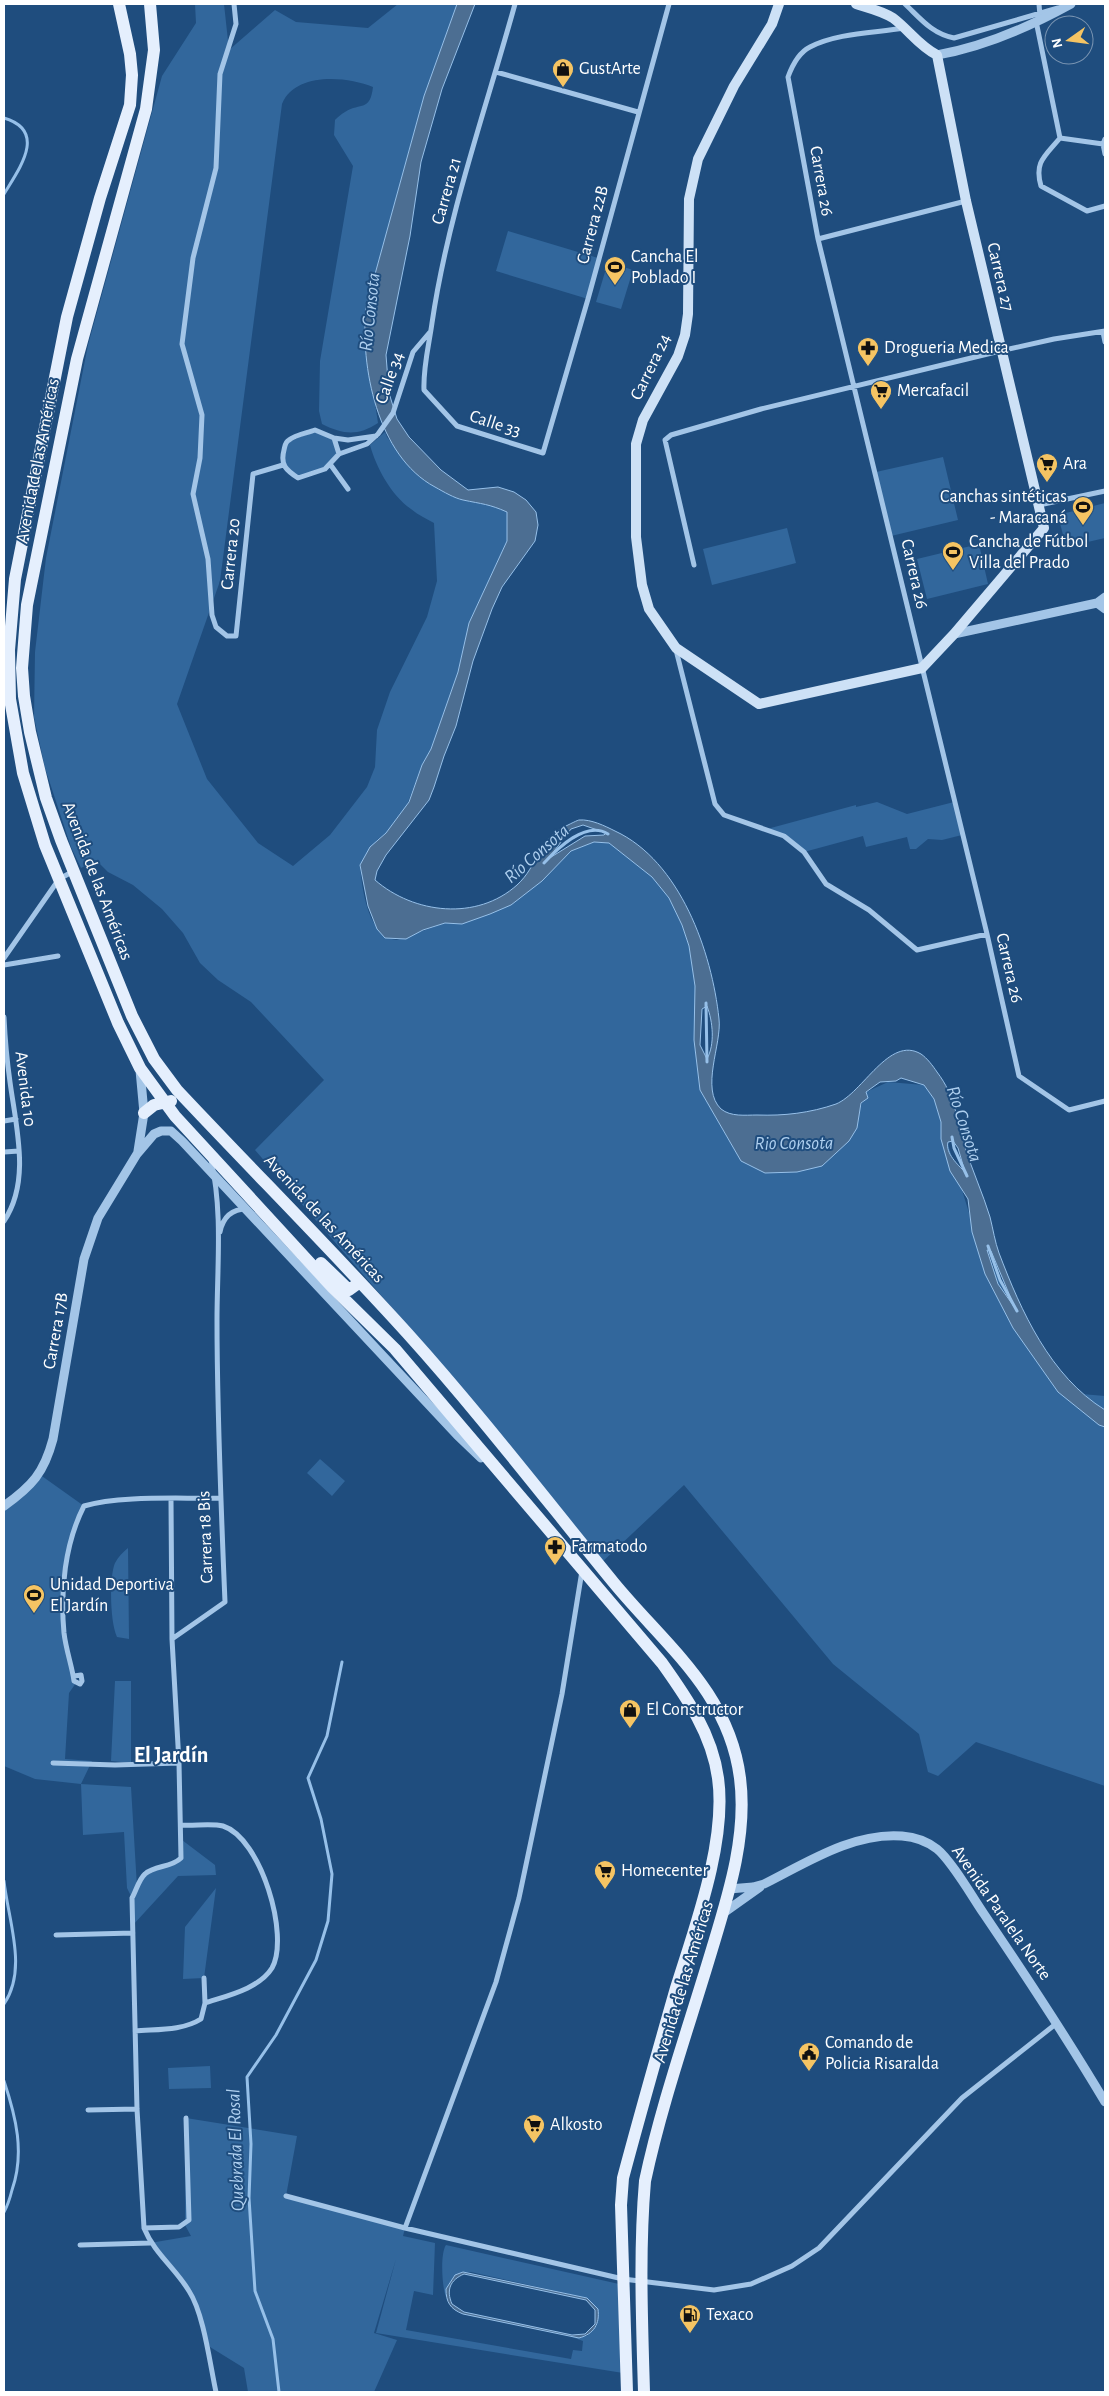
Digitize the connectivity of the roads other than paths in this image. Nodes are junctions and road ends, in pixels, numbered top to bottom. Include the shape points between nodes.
1 (119, 4) edge
2 (150, 4) edge
3 (234, 4) edge
4 (515, 4) edge
5 (669, 4) edge
6 (779, 4) edge
7 (856, 4) edge
8 (905, 4) edge
9 (1039, 4) edge
10 (1070, 4) edge
11 (1039, 17) junction
12 (905, 28) junction
13 (938, 55) junction
14 (496, 72) junction
15 (638, 112) junction
16 (1060, 138) junction
17 (1104, 142) edge
18 (1105, 154) edge
19 (966, 201) junction
20 (1105, 206) edge
21 (818, 239) junction
22 (431, 331) junction
23 (1104, 332) edge
24 (1105, 342) edge
25 (1000, 351) junction
26 (855, 388) junction
27 (424, 390) joint
28 (376, 436) junction
29 (334, 438) junction
30 (543, 453) joint
31 (339, 454) junction
32 (330, 464) junction
33 (283, 465) junction
34 (348, 489) dead end
35 (1105, 491) edge
36 (1039, 505) junction
37 (694, 565) dead end
38 (1105, 597) edge
39 (1097, 603) junction
40 (1105, 609) edge
41 (954, 634) junction
42 (676, 648) junction
43 (922, 668) junction
44 (73, 871) junction
45 (59, 879) junction
46 (987, 934) junction
47 (6, 952) edge
48 (58, 956) dead end
49 (4, 958) edge
50 (4, 965) edge
51 (4, 1017) edge
52 (5, 1051) edge
53 (140, 1068) junction
54 (10, 1084) junction
55 (4, 1085) edge
56 (1105, 1101) edge
57 (164, 1102) junction
58 (144, 1113) junction
59 (16, 1119) junction
60 (4, 1120) edge
61 (225, 1141) junction
62 (19, 1150) junction
63 (4, 1152) edge
64 (137, 1154) junction
65 (210, 1155) junction
66 (214, 1175) junction
67 (246, 1209) junction
68 (264, 1212) junction
69 (4, 1221) edge
70 (219, 1240) junction
71 (360, 1282) junction
72 (506, 1479) junction
73 (220, 1498) junction
74 (171, 1500) junction
75 (4, 1506) edge
76 (582, 1570) junction
77 (614, 1583) junction
78 (172, 1639) junction
79 (74, 1676) dead end
80 (53, 1763) dead end
81 (179, 1763) junction
82 (181, 1825) junction
83 (764, 1884) junction
84 (729, 1889) junction
85 (722, 1914) junction
86 (133, 1933) junction
87 (56, 1935) dead end
88 (204, 1978) dead end
89 (206, 2003) junction
90 (1057, 2023) junction
91 (134, 2031) junction
92 (1105, 2102) edge
93 (136, 2109) junction
94 (88, 2110) dead end
95 (186, 2118) dead end
96 (286, 2196) dead end
97 (144, 2228) junction
98 (405, 2228) junction
99 (150, 2243) junction
100 (80, 2245) dead end
101 (623, 2279) junction
102 (642, 2281) junction
103 (216, 2392) edge
104 (627, 2392) edge
105 (644, 2392) edge

1 - 45 main road, Avenida de las Américas via 130,54 130,105 67,318 15,579 9,650 10,700 16,738 32,806
2 - 44 main road, Avenida de las Américas via 154,50 146,109 77,359 27,605 22,668 30,732 46,798
3 - 33 street, Carrera 20 via 236,24 220,74 216,168 194,258 182,344 202,415 194,494 208,558 212,615 221,633 227,636 236,636 253,474
4 - 14 street, Carrera 21
5 - 15 street, Carrera 22B
6 - 42 main road, Carrera 24 via 772,24 734,86 698,159 689,199 685,335 678,356 643,420 636,444 634,514 642,585 649,609
7 - 12 main road via 883,12
8 - 11 street via 941,36 954,38
9 - 11 street
10 - 11 street
11 - 13 street
11 - 16 street
12 - 13 main road via 924,48
12 - 21 street, Carrera 26 via 836,39 809,47 794,62 788,78
13 - 19 main road, Carrera 27
14 - 15 street
14 - 22 street, Carrera 21 via 448,233
15 - 30 street, Carrera 22B
16 - 17 street
16 - 20 street via 1041,161 1037,174 1041,186 1087,211
17 - 18 street
19 - 21 street
19 - 25 main road, Carrera 27
21 - 26 street, Carrera 26
22 - 27 street, Carrera 21 via 423,375
22 - 28 street, Calle 34 via 414,352 398,400 387,424
23 - 24 street
23 - 25 street
25 - 26 street
25 - 36 main road, Carrera 27
26 - 37 street via 717,421 671,435 665,440
26 - 43 street, Carrera 26
27 - 30 street, Calle 33 via 457,426
28 - 29 street via 348,440
28 - 31 street, Calle 34 via 367,444
29 - 31 street
29 - 33 street via 315,430 289,439 285,444
31 - 32 street, Calle 34
32 - 33 street, Calle 34 via 325,470 298,478 286,471
32 - 34 street
35 - 36 street
36 - 41 main road, Carrera 27 via 1044,528
38 - 39 street
39 - 40 street
39 - 41 street
41 - 43 main road
42 - 43 main road, Carrera 24 via 759,704
42 - 46 street via 715,804 724,814 784,836 804,852 826,884 869,910 917,950
43 - 46 street, Carrera 26
44 - 45 street
44 - 61 main road, Avenida de las Américas via 132,1016 154,1059 177,1090
45 - 47 street
45 - 53 main road, Avenida de las Américas
46 - 56 street, Carrera 26 via 1019,1076 1069,1110
47 - 49 street
48 - 50 street
51 - 52 street, Avenida 10
52 - 54 street, Avenida 10
53 - 57 main road, Avenida de las Américas
53 - 58 street, Carrera 17B
54 - 55 street
54 - 59 street, Avenida 10
57 - 58 main road
57 - 61 main road via 174,1101 183,1106 211,1134
57 - 65 main road, Avenida de las Américas
58 - 64 street, Carrera 17B
59 - 60 street
59 - 62 street, Avenida 10
61 - 71 main road, Avenida de las Américas
62 - 63 street
62 - 69 street, Avenida 10 via 16,1196
64 - 66 street, Carrera 17B via 154,1134 171,1131
64 - 75 street, Carrera 17B via 98,1218 84,1259 48,1457 28,1489
65 - 66 street, Carrera 18 Bis
65 - 68 main road, Avenida de las Américas
66 - 67 street
66 - 70 street, Carrera 18 Bis
67 - 68 street
67 - 70 street, Carrera 18 Bis via 236,1210 226,1217
67 - 72 street via 456,1435
68 - 71 main road via 295,1236 344,1287 353,1289
68 - 72 main road, Avenida de las Américas via 332,1287 395,1349
70 - 73 street, Carrera 18 Bis
71 - 77 main road, Avenida de las Américas via 481,1419
72 - 76 main road, Avenida de las Américas
73 - 74 street
73 - 78 street, Carrera 18 Bis via 225,1602
74 - 78 street
74 - 79 street via 122,1500 84,1506 66,1556 64,1632
76 - 77 main road via 591,1564
76 - 98 street via 554,1730 518,1898 496,1982
76 - 101 main road, Avenida de las Américas via 662,1663 690,1702 709,1743 718,1777 720,1807 718,1836 699,1911 623,2178
77 - 84 main road, Avenida de las Américas via 709,1692 732,1740 740,1780 741,1808
78 - 81 street
80 - 81 street
81 - 82 street
82 - 86 street via 181,1858 175,1864 147,1872 132,1898
82 - 89 street via 224,1826 240,1838 262,1871 277,1931 277,1954 271,1969 243,1989
83 - 84 street, Avenida Paralela Norte
83 - 85 street, Avenida Paralela Norte
83 - 90 street, Avenida Paralela Norte via 861,1840 903,1836 924,1841 939,1850
84 - 85 main road, Avenida de las Américas
85 - 102 main road, Avenida de las Américas via 645,2180
86 - 87 street
86 - 91 street
88 - 89 street
89 - 91 street via 201,2020 193,2025
90 - 92 street, Avenida Paralela Norte
90 - 102 street via 962,2098 819,2248 792,2266 752,2284 714,2290
91 - 93 street
93 - 94 street
93 - 97 street
95 - 97 street via 190,2220 179,2227
96 - 98 street
97 - 99 street
98 - 101 street
99 - 100 street
99 - 103 street via 190,2292 201,2324
101 - 102 street
101 - 104 main road, Avenida de las Américas
102 - 105 main road, Avenida de las Américas

